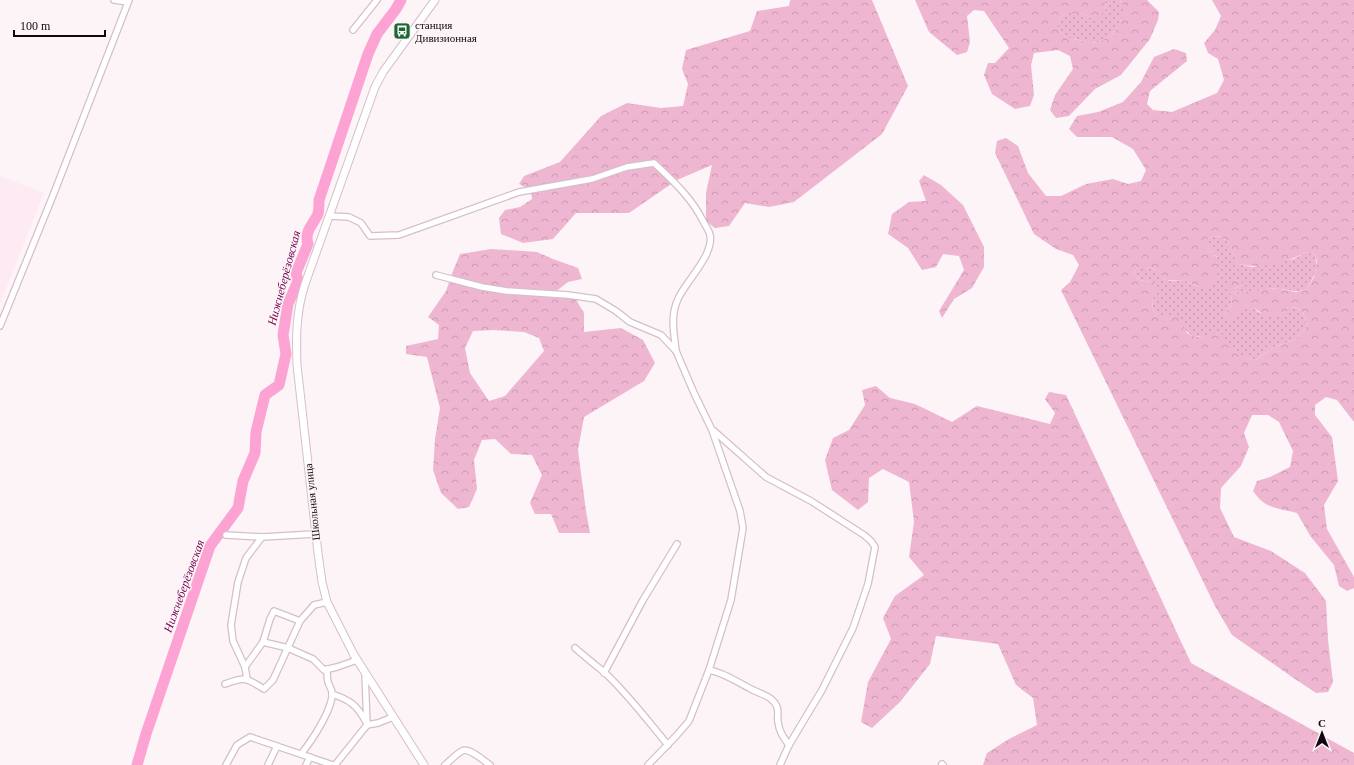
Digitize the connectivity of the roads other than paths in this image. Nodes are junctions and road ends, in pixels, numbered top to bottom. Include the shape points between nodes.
1 (114, 0) edge
2 (377, 0) edge
3 (435, 0) edge
4 (129, 1) edge
5 (353, 30) dead end
6 (329, 216) junction
7 (436, 275) dead end
8 (0, 326) edge
9 (676, 351) junction
10 (712, 430) junction
11 (315, 534) junction
12 (226, 535) dead end
13 (262, 537) junction
14 (677, 544) dead end
15 (327, 602) junction
16 (300, 621) junction
17 (263, 642) junction
18 (288, 648) junction
19 (575, 648) dead end
20 (358, 660) junction
21 (245, 667) junction
22 (327, 669) junction
23 (709, 670) junction
24 (365, 672) junction
25 (604, 673) junction
26 (247, 679) junction
27 (225, 684) dead end
28 (332, 694) junction
29 (393, 717) junction
30 (367, 724) junction
31 (789, 744) junction
32 (668, 745) junction
33 (277, 746) junction
34 (301, 754) junction
35 (310, 757) junction
36 (226, 765) edge
37 (268, 765) edge
38 (306, 765) edge
39 (334, 765) edge
40 (424, 765) edge
41 (445, 765) edge
42 (490, 765) edge
43 (648, 765) edge
44 (780, 765) edge

1 - 4 street
2 - 5 street
3 - 6 street, Школьная улица via 374,87
4 - 8 street
6 - 9 street via 349,217 361,222 370,236 400,235 519,192 592,179 627,167 654,163 682,190 710,234 707,254 675,307 673,328
6 - 11 street, Школьная улица via 300,299 297,322 297,365
7 - 9 street via 507,291 568,294 596,300 630,322 661,335
9 - 10 street
10 - 23 street via 740,511 743,528 731,600
10 - 31 street via 766,477 811,501 864,535 875,547 868,584 853,628 822,690
11 - 13 street
11 - 15 street, Школьная улица
12 - 13 street
13 - 21 street via 246,558 238,582 231,625 233,641
14 - 25 street via 643,600
15 - 16 street via 314,606
15 - 20 street, Школьная улица
16 - 17 street via 274,611
16 - 18 street
17 - 18 street
17 - 21 street
18 - 22 street via 313,659 324,670
18 - 26 street via 273,680 264,689
19 - 25 street
20 - 22 street
20 - 24 street, Школьная улица
21 - 26 street
22 - 28 street
23 - 31 street via 726,675 769,697 776,706 781,734
23 - 32 street via 689,721
24 - 29 street, Школьная улица
24 - 30 street
25 - 32 street
26 - 27 street
28 - 30 street via 357,707
28 - 34 street via 324,718
29 - 30 street via 378,724
29 - 40 street, Школьная улица
30 - 39 street
31 - 44 street
32 - 43 street
33 - 34 street
33 - 36 street via 250,737 237,745
33 - 37 street
34 - 35 street
35 - 38 street
35 - 39 street
41 - 42 street via 466,750

